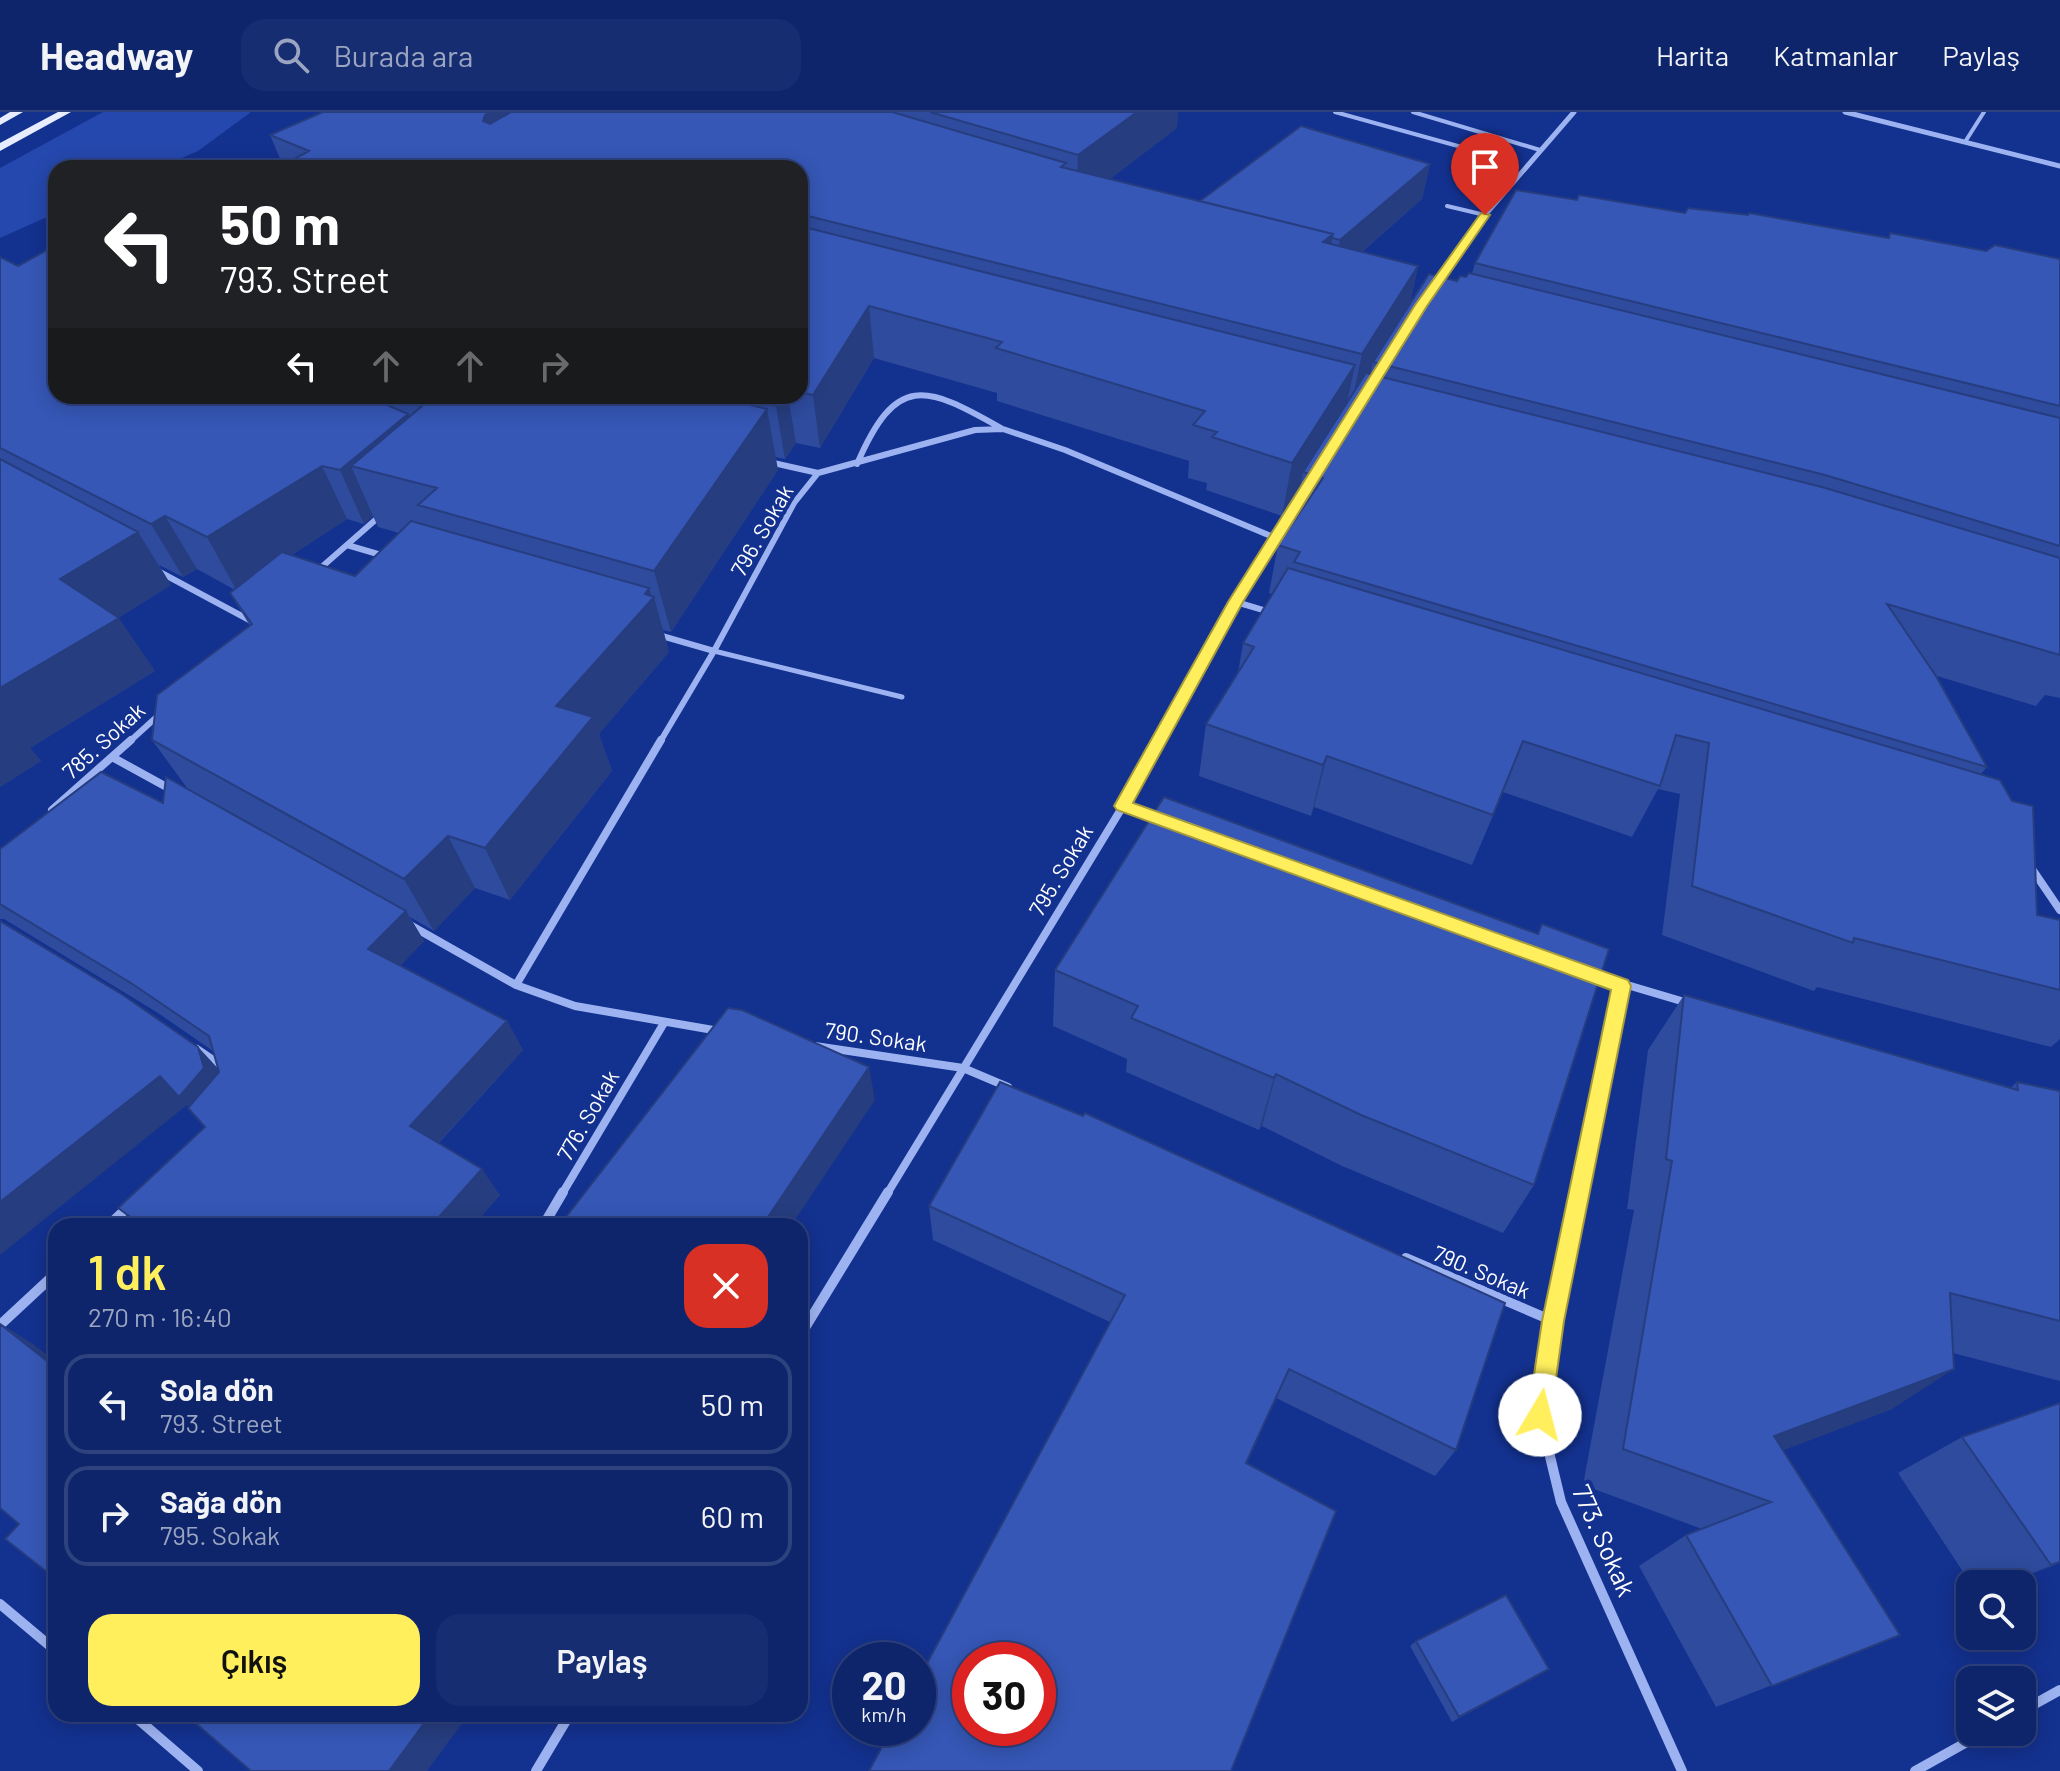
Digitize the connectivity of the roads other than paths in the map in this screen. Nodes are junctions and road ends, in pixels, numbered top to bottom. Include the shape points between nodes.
1 (18, 112) edge
2 (66, 112) edge
3 (1335, 112) edge
4 (1413, 112) edge
5 (1574, 112) edge
6 (1845, 112) edge
7 (1984, 112) edge
8 (0, 122) edge
9 (1965, 142) junction
10 (0, 148) edge
11 (1540, 150) junction
12 (295, 153) edge
13 (284, 160) edge
14 (2060, 166) edge
15 (1467, 187) dead end
16 (1447, 206) dead end
17 (1485, 215) junction
18 (1500, 217) edge
19 (1430, 292) edge
20 (1003, 429) junction
21 (757, 459) edge
22 (857, 464) junction
23 (818, 473) junction
24 (1309, 488) edge
25 (393, 504) edge
26 (1278, 539) junction
27 (347, 545) junction
28 (393, 558) edge
29 (149, 566) edge
30 (313, 574) edge
31 (1236, 602) junction
32 (1281, 616) edge
33 (653, 634) edge
34 (246, 635) edge
35 (714, 651) junction
36 (902, 697) dead end
37 (168, 706) edge
38 (112, 757) junction
39 (182, 796) edge
40 (1123, 806) junction
41 (45, 816) edge
42 (1167, 821) edge
43 (2023, 856) edge
44 (2060, 910) edge
45 (405, 922) edge
46 (1578, 970) edge
47 (516, 985) junction
48 (1622, 986) junction
49 (1697, 1006) edge
50 (664, 1023) junction
51 (727, 1033) edge
52 (805, 1044) edge
53 (192, 1045) edge
54 (963, 1068) junction
55 (230, 1071) edge
56 (1020, 1092) edge
57 (140, 1196) edge
58 (117, 1218) edge
59 (548, 1218) edge
60 (1394, 1253) edge
61 (48, 1280) edge
62 (1553, 1321) junction
63 (808, 1323) edge
64 (0, 1325) edge
65 (0, 1604) edge
66 (48, 1644) edge
67 (2060, 1690) edge
68 (2036, 1703) edge
69 (146, 1722) edge
70 (565, 1722) edge
71 (1960, 1746) edge
72 (198, 1771) edge
73 (536, 1771) edge
74 (1682, 1771) edge
75 (1915, 1771) edge

1 - 8 main road
2 - 10 main road
3 - 15 lane via 1476,151 1487,161
4 - 11 lane
5 - 11 street
6 - 9 street
7 - 9 lane
9 - 14 street
11 - 17 street
12 - 13 lane
16 - 17 lane
17 - 18 street
17 - 19 street
20 - 22 street, 796. Sokak via 975,430
20 - 22 street via 966,407 928,394 911,395 887,405 868,433
20 - 26 street, 796. Sokak
21 - 23 street
22 - 23 street, 796. Sokak
23 - 35 street, 796. Sokak via 794,503
24 - 26 street, 795. Sokak
25 - 27 street
26 - 31 street, 795. Sokak
27 - 28 street
27 - 30 street
29 - 34 street via 257,624
31 - 32 street
31 - 40 street, 795. Sokak
33 - 35 street
35 - 36 lane
35 - 47 street, 796. Sokak
37 - 38 street, 785. Sokak
38 - 39 street
38 - 41 street, 785. Sokak
40 - 42 street
40 - 54 street, 795. Sokak
43 - 44 street
45 - 47 street
46 - 48 street
47 - 50 street via 575,1006
48 - 49 street
48 - 62 street, 773. Sokak
50 - 51 street
50 - 59 street, 776. Sokak
52 - 54 street, 790. Sokak
53 - 55 street
54 - 56 street, 790. Sokak
54 - 63 street, 795. Sokak
57 - 58 street
60 - 62 street, 790. Sokak
61 - 64 street
62 - 74 street, 773. Sokak via 1540,1415 1561,1502
65 - 66 street
67 - 68 street
69 - 72 street
70 - 73 street
71 - 75 street

